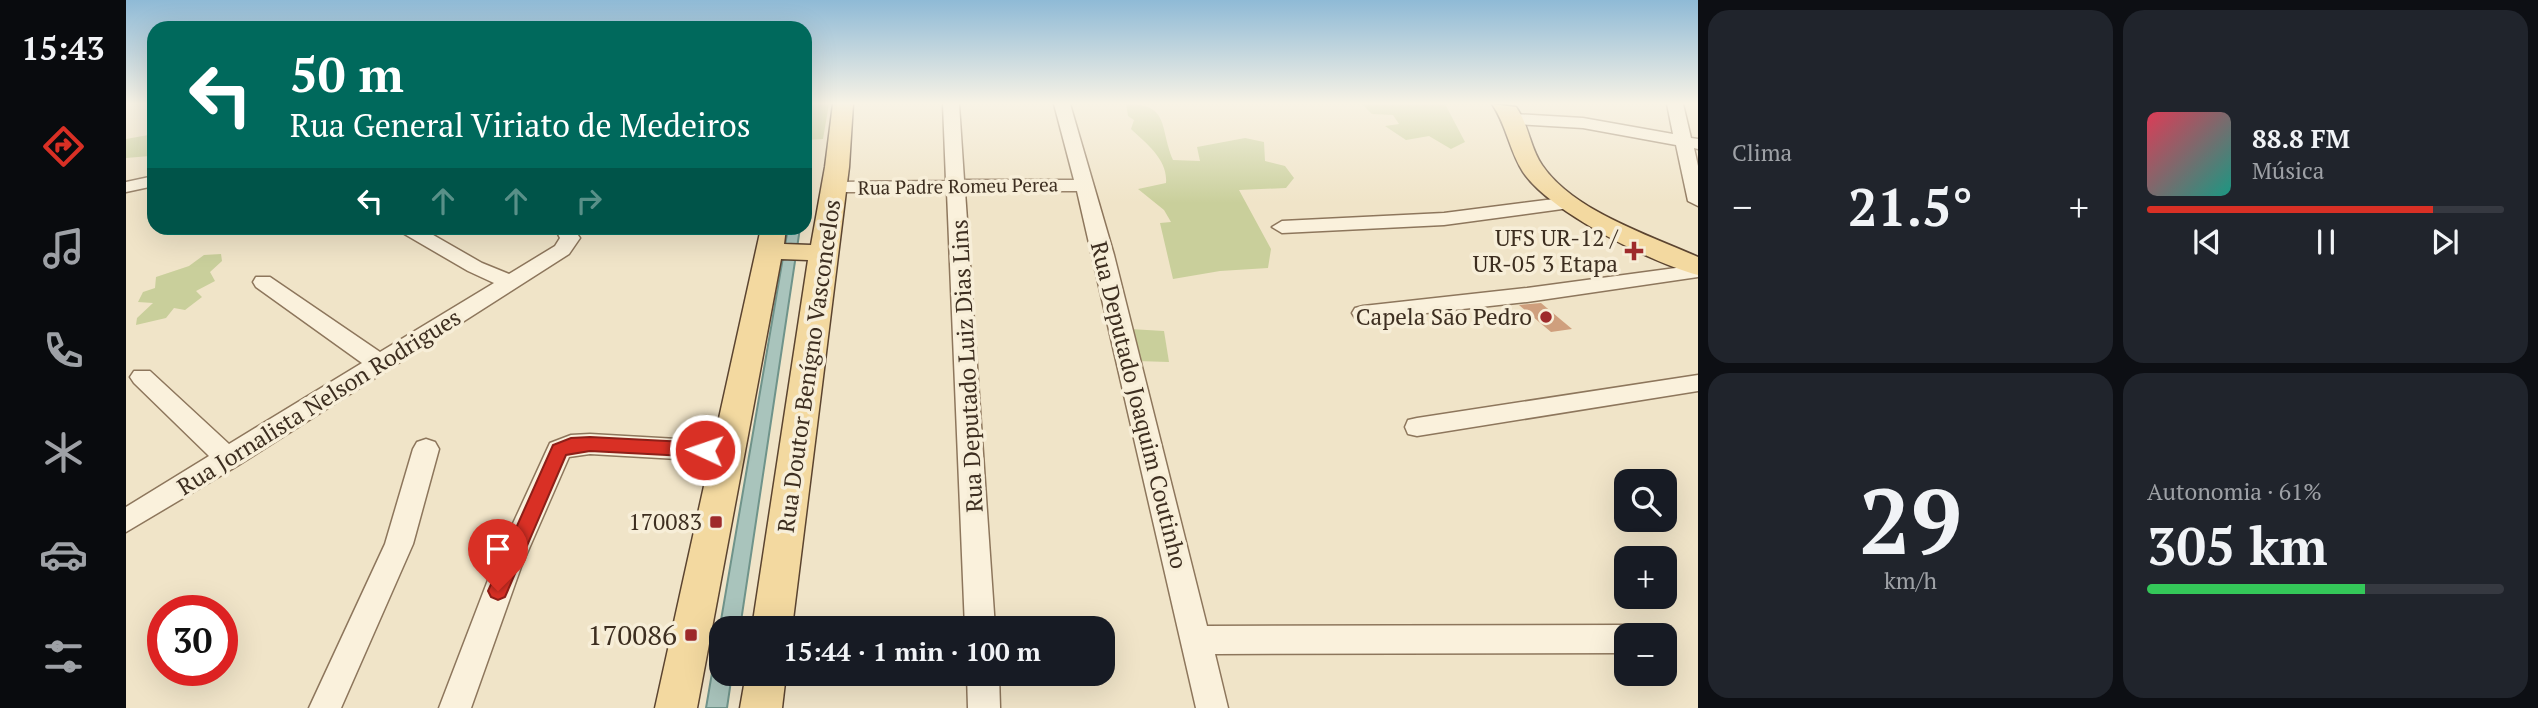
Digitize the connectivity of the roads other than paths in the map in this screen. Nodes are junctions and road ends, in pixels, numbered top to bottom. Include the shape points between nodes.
1 (839, 137) edge
2 (953, 137) edge
3 (1071, 137) edge
4 (1521, 137) edge
5 (1659, 137) edge
6 (1691, 143) edge
7 (147, 182) edge
8 (957, 184) junction
9 (1083, 185) junction
10 (126, 187) edge
11 (834, 187) junction
12 (1697, 201) edge
13 (1570, 203) junction
14 (812, 218) edge
15 (1282, 227) dead end
16 (420, 235) edge
17 (566, 236) edge
18 (791, 247) edge
19 (1698, 269) edge
20 (263, 282) dead end
21 (511, 282) junction
22 (1363, 313) dead end
23 (380, 364) junction
24 (142, 377) dead end
25 (1698, 383) edge
26 (1417, 427) dead end
27 (426, 449) dead end
28 (730, 452) junction
29 (228, 459) junction
30 (126, 521) edge
31 (773, 616) edge
32 (979, 616) edge
33 (1614, 639) edge
34 (1195, 640) junction
35 (764, 686) edge
36 (983, 686) edge
37 (325, 708) edge
38 (455, 708) edge
39 (676, 708) edge
40 (761, 708) edge
41 (984, 708) edge
42 (1212, 708) edge

1 - 11 main road, Rua Doutor Benígno Vasconcelos
2 - 8 street, Rua Deputado Luiz Dias Lins
3 - 9 street, Rua Deputado Joaquim Coutinho
4 - 13 main road via 1532,169
5 - 6 street
6 - 12 street
7 - 10 street
8 - 9 street, Rua Padre Romeu Perea
8 - 11 street, Rua Padre Romeu Perea
8 - 32 street, Rua Deputado Luiz Dias Lins
9 - 34 street, Rua Deputado Joaquim Coutinho via 1104,255
11 - 14 main road, Rua Doutor Benígno Vasconcelos
13 - 15 street via 1444,219
13 - 19 main road
16 - 21 street
17 - 21 street, Rua Jornalista Nelson Rodrigues
18 - 28 main road
18 - 31 main road, Rua Doutor Benígno Vasconcelos
19 - 22 street via 1527,295
20 - 23 street
21 - 23 street, Rua Jornalista Nelson Rodrigues
23 - 29 street, Rua Jornalista Nelson Rodrigues
24 - 29 street
25 - 26 street
27 - 37 street via 399,544
28 - 38 street via 590,444 571,445 556,454 507,567
28 - 39 main road
29 - 30 street, Rua Jornalista Nelson Rodrigues
33 - 34 street
34 - 42 street, Rua Deputado Joaquim Coutinho
35 - 40 main road
36 - 41 street

